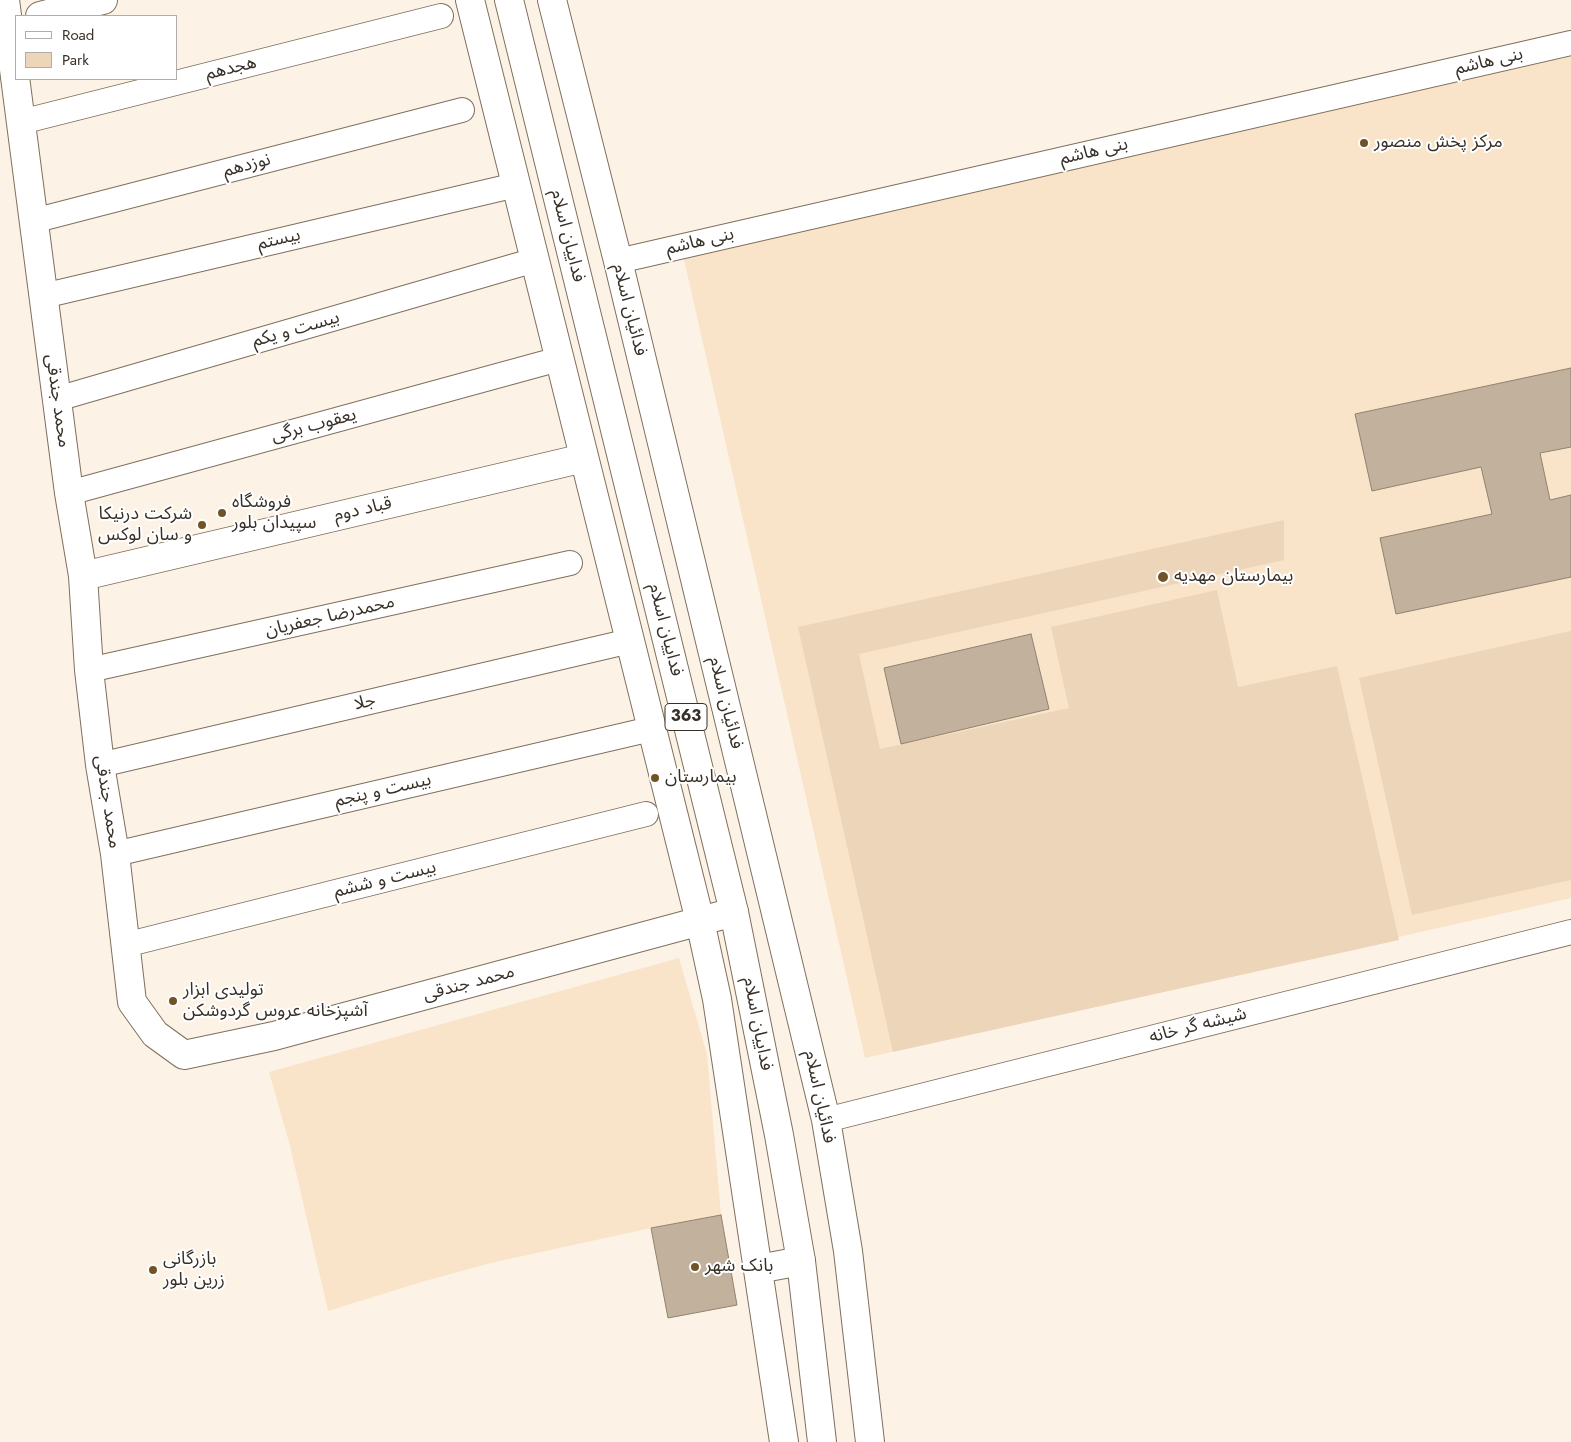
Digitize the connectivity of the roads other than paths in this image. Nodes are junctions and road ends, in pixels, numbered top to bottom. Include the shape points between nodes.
1 (102, 0) edge
2 (470, 0) edge
3 (509, 0) edge
4 (552, 0) edge
5 (44, 15) edge
6 (9, 16) edge
7 (441, 16) dead end
8 (1571, 43) edge
9 (15, 74) edge
10 (16, 80) edge
11 (462, 110) dead end
12 (20, 122) junction
13 (516, 185) junction
14 (33, 221) junction
15 (535, 260) junction
16 (618, 261) junction
17 (43, 296) junction
18 (559, 359) junction
19 (57, 399) junction
20 (584, 458) junction
21 (69, 493) junction
22 (570, 564) dead end
23 (83, 576) junction
24 (630, 641) junction
25 (90, 670) junction
26 (652, 729) junction
27 (100, 765) junction
28 (646, 814) dead end
29 (115, 854) junction
30 (734, 912) junction
31 (700, 921) junction
32 (1571, 932) edge
33 (125, 945) junction
34 (826, 1120) junction
35 (801, 1261) junction
36 (758, 1269) junction
37 (784, 1442) edge
38 (822, 1442) edge
39 (870, 1442) edge

1 - 5 street
2 - 13 street
3 - 30 street, فداییان اسلام / 363
4 - 16 street, فدائیان اسلام
6 - 9 street, محمد جندقی
7 - 12 street, هجدهم
8 - 16 street, بنی هاشم
10 - 12 street, محمد جندقی
11 - 14 street, نوزدهم
12 - 14 street, محمد جندقی
13 - 15 street
13 - 17 street, بیستم
14 - 17 street, محمد جندقی
15 - 18 street
15 - 19 street, بیست و یکم
16 - 34 street, فدائیان اسلام
17 - 19 street, محمد جندقی
18 - 20 street
18 - 21 street, یعقوب برگی
19 - 21 street, محمد جندقی
20 - 23 street, قباد دوم
20 - 24 street
21 - 23 street, محمد جندقی
22 - 25 street, محمدرضا جعفریان
23 - 25 street, محمد جندقی
24 - 26 street
24 - 27 street, جلا
25 - 27 street, محمد جندقی
26 - 29 street, بیست و پنجم
26 - 31 street
27 - 29 street, محمد جندقی
28 - 33 street, بیست و ششم
29 - 33 street, محمد جندقی
30 - 31 street, محمد جندقی
30 - 35 street, فداییان اسلام / 363
31 - 33 street, محمد جندقی via 274,1036 184,1055 155,1034 132,1002
31 - 36 street via 716,999
32 - 34 street, شیشه گر خانه
34 - 39 street, فدائیان اسلام via 848,1251
35 - 36 street
35 - 38 street, فداییان اسلام / 363
36 - 37 street

